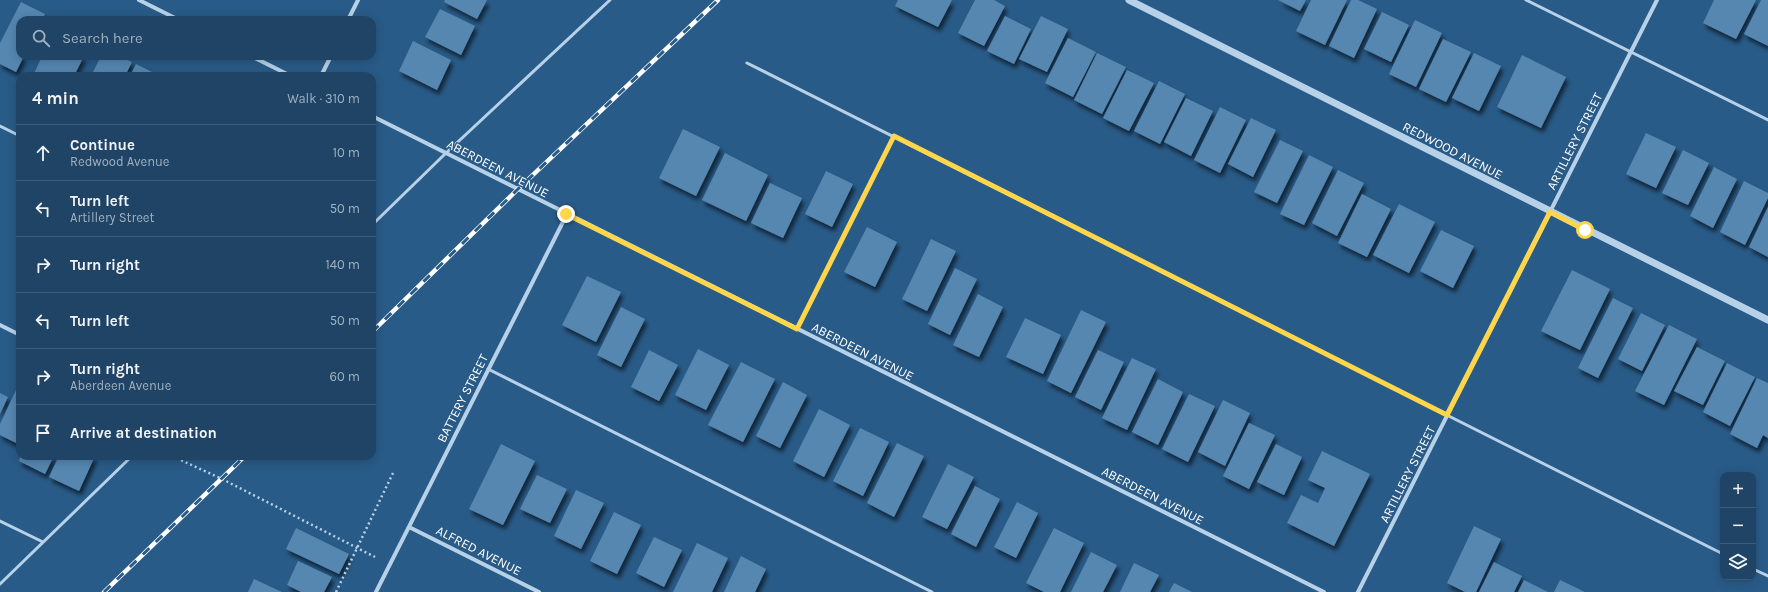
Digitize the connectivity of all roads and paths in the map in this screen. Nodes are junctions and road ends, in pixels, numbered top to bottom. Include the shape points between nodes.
1 (139, 0) edge
2 (358, 0) edge
3 (610, 0) edge
4 (1129, 0) edge
5 (1526, 0) edge
6 (1657, 0) edge
7 (171, 16) edge
8 (350, 16) edge
9 (1631, 51) junction
10 (259, 60) edge
11 (329, 60) edge
12 (747, 63) dead end
13 (283, 72) edge
14 (323, 72) edge
15 (376, 118) edge
16 (1768, 120) edge
17 (0, 126) edge
18 (16, 134) edge
19 (894, 136) junction
20 (446, 153) junction
21 (1550, 212) junction
22 (566, 214) junction
23 (376, 222) edge
24 (1768, 320) edge
25 (0, 326) edge
26 (797, 329) junction
27 (16, 334) edge
28 (488, 369) junction
29 (1447, 415) junction
30 (128, 460) edge
31 (181, 460) edge
32 (393, 473) dead end
33 (0, 521) edge
34 (409, 527) junction
35 (42, 542) junction
36 (358, 548) junction
37 (1720, 552) edge
38 (389, 564) junction
39 (1756, 570) edge
40 (1768, 576) edge
41 (0, 584) edge
42 (336, 592) edge
43 (376, 592) edge
44 (539, 592) edge
45 (932, 592) edge
46 (1324, 592) edge
47 (1358, 592) edge

1 - 7 street
2 - 8 street
3 - 20 lane
4 - 21 street, REDWOOD AVENUE
5 - 9 lane
6 - 9 street, ARTILLERY STREET
9 - 16 lane
9 - 21 street, ARTILLERY STREET
10 - 13 street
11 - 14 street
12 - 19 lane
15 - 20 street, ABERDEEN AVENUE
17 - 18 lane
19 - 26 lane
19 - 29 lane
20 - 22 street, ABERDEEN AVENUE
20 - 23 lane
21 - 24 street, REDWOOD AVENUE
21 - 29 street, ARTILLERY STREET
22 - 26 street, ABERDEEN AVENUE
22 - 28 street, BATTERY STREET
25 - 27 street
26 - 46 street, ABERDEEN AVENUE
28 - 34 street, BATTERY STREET
28 - 45 lane
29 - 37 lane
29 - 47 street, ARTILLERY STREET
30 - 35 lane
31 - 36 path
32 - 36 path
33 - 35 lane
34 - 38 street, BATTERY STREET
34 - 44 street, ALFRED AVENUE
35 - 41 lane
36 - 38 path
36 - 42 path
38 - 43 street, BATTERY STREET
39 - 40 lane

